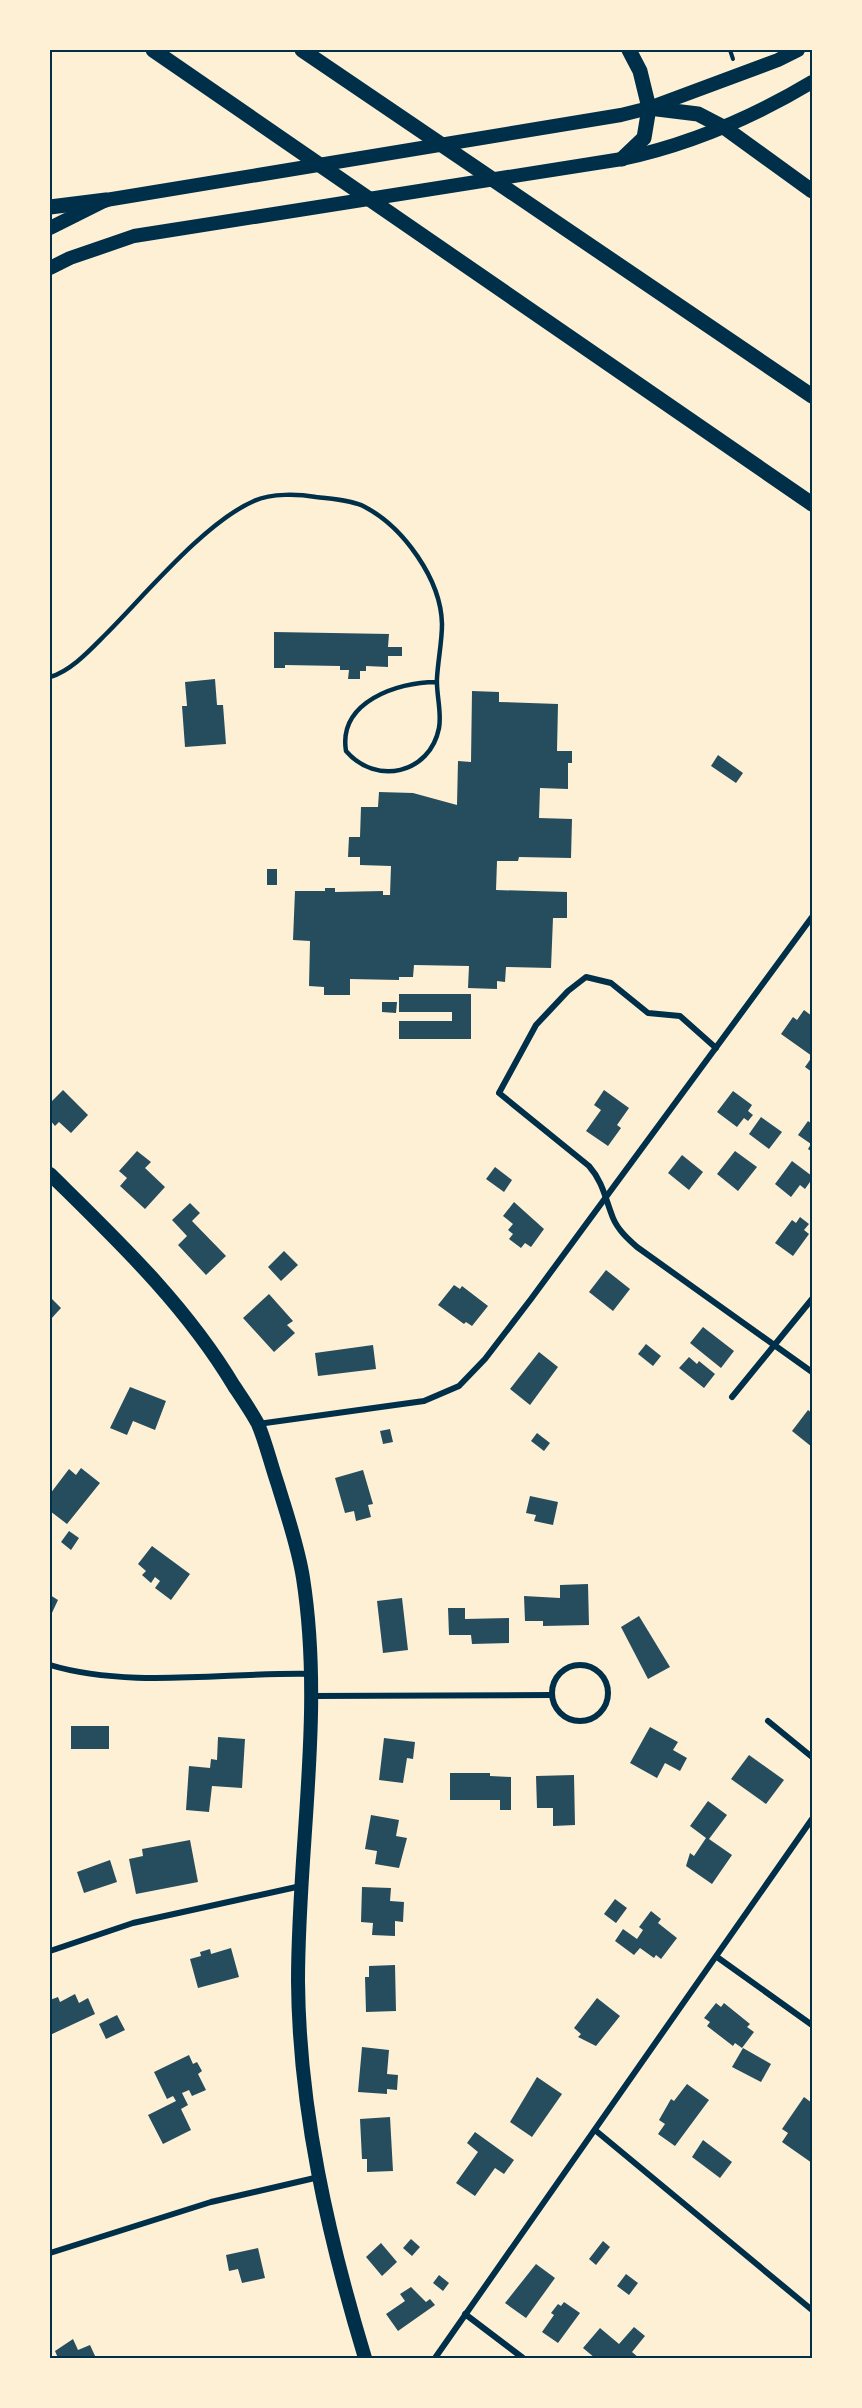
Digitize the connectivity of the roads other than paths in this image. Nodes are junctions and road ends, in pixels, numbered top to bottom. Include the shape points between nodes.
1 (144, 50) edge
2 (153, 50) edge
3 (302, 50) edge
4 (629, 50) edge
5 (798, 50) edge
6 (191, 77) junction
7 (813, 82) edge
8 (649, 108) junction
9 (725, 128) junction
10 (622, 159) junction
11 (813, 191) edge
12 (106, 200) junction
13 (50, 207) edge
14 (50, 228) edge
15 (50, 268) edge
16 (813, 396) edge
17 (813, 504) edge
18 (50, 677) edge
19 (436, 681) junction
20 (813, 917) edge
21 (716, 1048) junction
22 (50, 1174) edge
23 (608, 1197) junction
24 (813, 1299) edge
25 (777, 1346) junction
26 (813, 1372) edge
27 (732, 1397) dead end
28 (258, 1424) junction
29 (50, 1665) edge
30 (311, 1674) junction
31 (552, 1695) junction
32 (312, 1696) junction
33 (768, 1721) dead end
34 (813, 1757) edge
35 (813, 1820) edge
36 (301, 1886) junction
37 (50, 1951) edge
38 (717, 1957) junction
39 (813, 2025) edge
40 (595, 2130) junction
41 (319, 2177) junction
42 (50, 2253) edge
43 (813, 2310) edge
44 (465, 2314) junction
45 (365, 2358) edge
46 (435, 2358) edge
47 (523, 2358) edge

1 - 6 highway
2 - 6 highway
3 - 16 highway
4 - 8 highway via 640,71
5 - 8 main road
6 - 17 highway
7 - 9 main road
8 - 9 highway via 698,114
8 - 10 highway via 644,138
8 - 12 main road
9 - 10 main road via 671,148
9 - 11 highway
10 - 15 main road via 134,237
12 - 13 highway
12 - 14 main road
18 - 19 lane via 61,674 95,644 192,546 223,521 255,500 297,494 364,506 394,530 417,556 433,584 440,607
19 - 19 lane via 411,682 361,706 346,726 346,751 352,759 377,770 403,771 416,765 431,748 439,727
20 - 21 street
21 - 23 street
21 - 23 street via 680,1016 648,1013 611,983 586,976 536,1025 499,1093 589,1166
22 - 28 main road via 175,1300
23 - 25 street via 613,1219 637,1247
23 - 28 street via 505,1333 459,1386 424,1401
24 - 25 street
25 - 26 street
25 - 27 street
28 - 30 main road via 302,1575
29 - 30 street via 118,1676
30 - 32 main road
31 - 31 street via 559,1674 579,1665 599,1672 608,1692 600,1712 581,1720 561,1714
31 - 32 street
32 - 36 main road
33 - 34 street
35 - 38 street
36 - 37 street via 133,1923
36 - 41 main road via 300,2028 308,2116
38 - 39 street
38 - 40 street
40 - 43 street
40 - 44 street
41 - 42 street via 211,2202
41 - 45 main road
44 - 46 street
44 - 47 street

